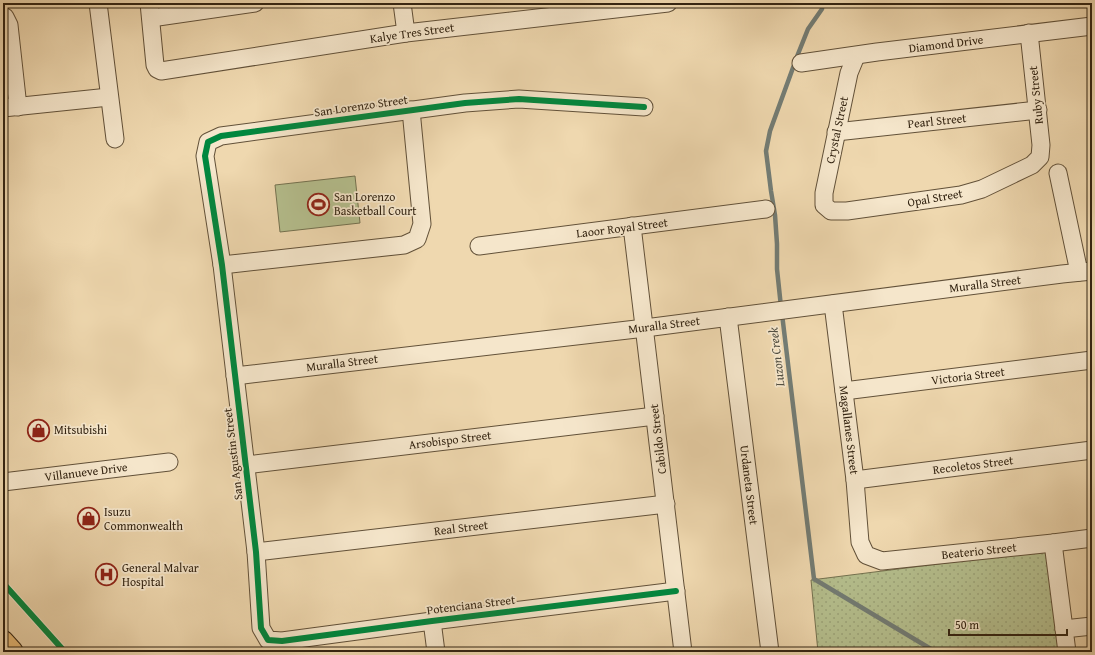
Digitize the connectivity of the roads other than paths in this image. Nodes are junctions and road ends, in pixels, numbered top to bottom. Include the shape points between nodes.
1 (98, 3) edge
2 (255, 3) edge
3 (402, 3) edge
4 (668, 3) edge
5 (150, 10) edge
6 (3, 16) edge
7 (1092, 26) edge
8 (406, 33) junction
9 (1029, 33) junction
10 (856, 56) junction
11 (801, 63) dead end
12 (109, 97) junction
13 (10, 107) edge
14 (644, 107) dead end
15 (411, 110) junction
16 (1038, 110) junction
17 (836, 132) junction
18 (115, 139) dead end
19 (1040, 157) joint
20 (1058, 173) dead end
21 (824, 205) joint
22 (766, 209) dead end
23 (632, 226) junction
24 (479, 246) dead end
25 (222, 265) junction
26 (1086, 272) edge
27 (833, 304) junction
28 (728, 317) junction
29 (645, 328) junction
30 (1092, 360) edge
31 (235, 376) junction
32 (844, 391) junction
33 (655, 416) junction
34 (1092, 450) edge
35 (169, 462) dead end
36 (246, 464) junction
37 (855, 480) junction
38 (3, 482) edge
39 (666, 504) junction
40 (1092, 538) edge
41 (1053, 543) junction
42 (256, 552) junction
43 (866, 556) joint
44 (676, 591) junction
45 (432, 621) junction
46 (1092, 626) edge
47 (1064, 629) junction
48 (268, 640) joint
49 (3, 642) edge
50 (12, 652) edge
51 (436, 652) edge
52 (683, 652) edge
53 (770, 652) edge
54 (1067, 652) edge

1 - 12 street
2 - 5 street
3 - 8 street
4 - 8 street, Kalye Tres Street
5 - 8 street, Kalye Tres Street via 155,65 157,70 161,71
6 - 13 street via 9,25
7 - 9 street, Diamond Drive
9 - 10 street, Diamond Drive
9 - 16 street, Ruby Street
10 - 11 street, Diamond Drive
10 - 17 street, Crystal Street via 849,73
12 - 13 street
12 - 18 street
14 - 15 street, San Lorenzo Street via 519,99
15 - 25 street, San Lorenzo Street via 422,224 417,239 404,245
15 - 25 street, San Lorenzo Street via 221,136 208,142 205,156
16 - 17 street, Pearl Street
16 - 19 street, Ruby Street
17 - 21 street, Crystal Street
19 - 21 street, Opal Street via 1032,165 982,189 961,195 847,211 831,211
20 - 26 street
22 - 23 street, Laoor Royal Street
23 - 24 street, Laoor Royal Street
23 - 29 street, Cabildo Street
25 - 31 street, San Agustin Street
26 - 27 street, Muralla Street
27 - 28 street, Muralla Street
27 - 32 street, Magallanes Street
28 - 29 street, Muralla Street
28 - 53 street, Urdaneta Street
29 - 31 street, Muralla Street
29 - 33 street, Cabildo Street
30 - 32 street, Victoria Street
31 - 36 street, San Agustin Street
32 - 37 street, Magallanes Street
33 - 36 street, Arsobispo Street
33 - 39 street, Cabildo Street
34 - 37 street, Recoletos Street
35 - 38 street, Villanueve Drive
36 - 42 street, San Agustin Street
37 - 43 street, Magallanes Street via 860,542
39 - 42 street, Real Street
39 - 44 street, Cabildo Street
40 - 41 street, Beaterio Street
41 - 43 street, Beaterio Street via 882,561
41 - 47 street
42 - 48 street, San Agustin Street via 261,628
44 - 45 street, Potenciana Street
44 - 52 street, Cabildo Street
45 - 48 street, Potenciana Street via 282,641
45 - 51 street
46 - 47 street
47 - 54 street
49 - 50 main road

